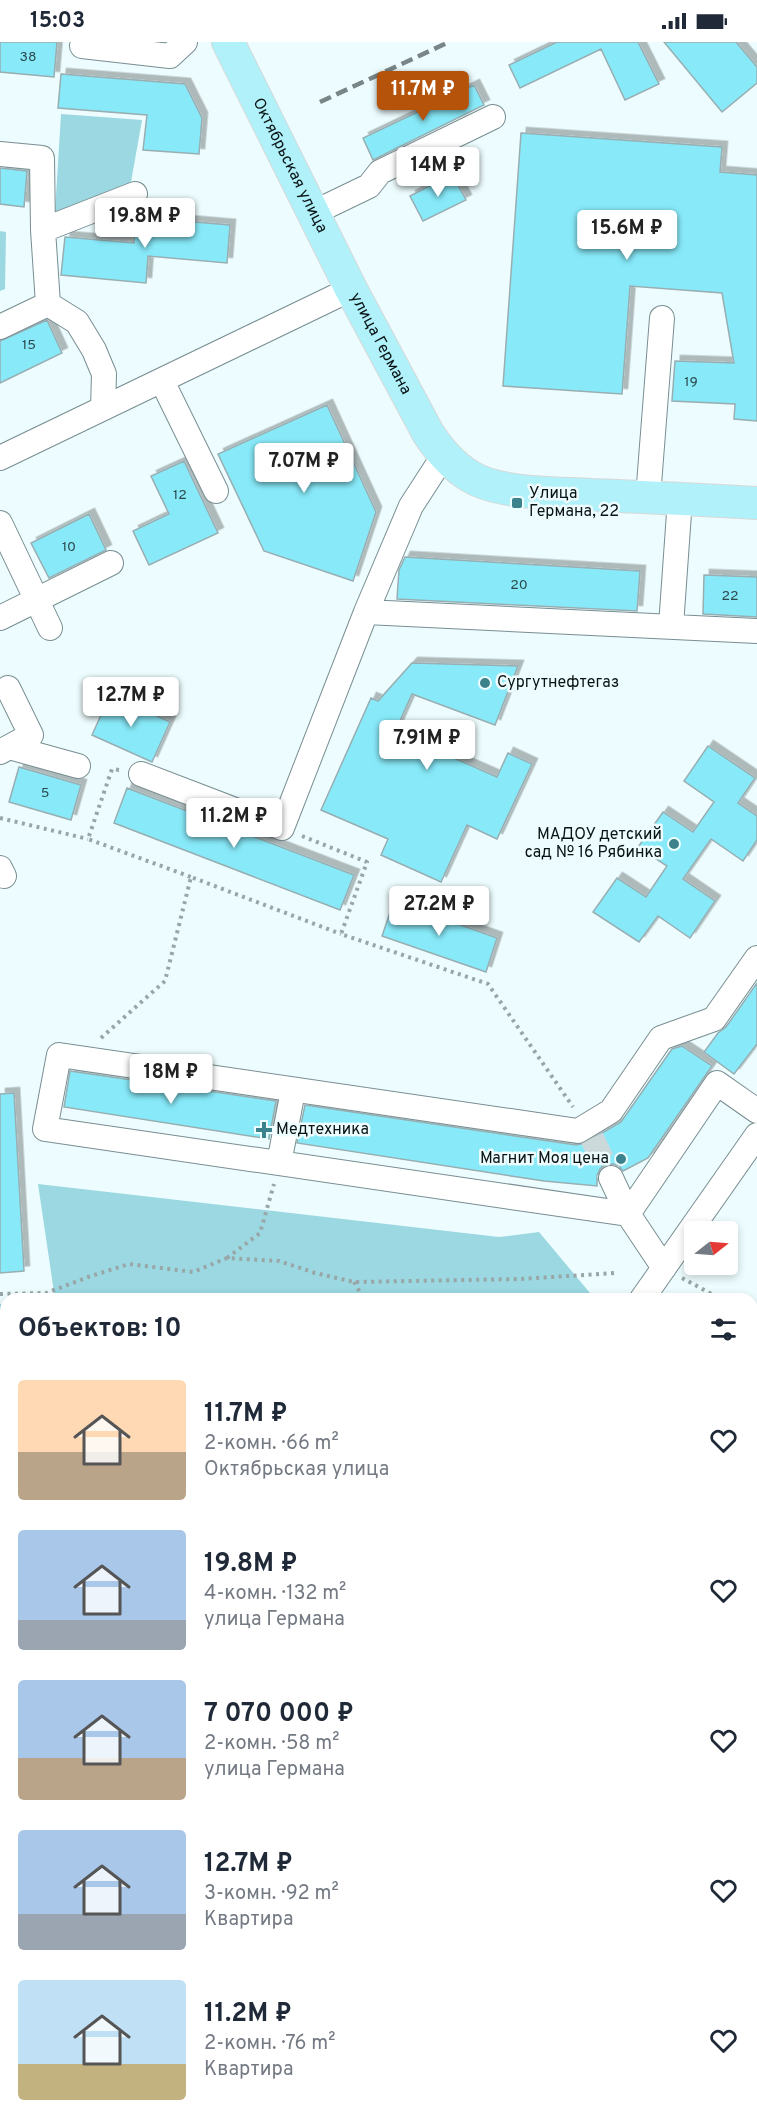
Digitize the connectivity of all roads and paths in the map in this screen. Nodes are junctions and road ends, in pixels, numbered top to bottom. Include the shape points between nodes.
1 (185, 42) edge
2 (228, 42) edge
3 (82, 46) dead end
4 (493, 117) dead end
5 (0, 154) edge
6 (135, 194) dead end
7 (313, 213) junction
8 (43, 230) junction
9 (351, 289) junction
10 (48, 304) junction
11 (662, 318) dead end
12 (0, 327) edge
13 (162, 381) junction
14 (103, 408) junction
15 (444, 455) junction
16 (0, 458) edge
17 (216, 490) dead end
18 (648, 497) junction
19 (680, 499) junction
20 (757, 503) edge
21 (0, 523) edge
22 (111, 563) dead end
23 (37, 600) junction
24 (366, 612) junction
25 (0, 618) edge
26 (671, 627) junction
27 (51, 628) dead end
28 (757, 631) edge
29 (8, 688) dead end
30 (5, 749) edge
31 (78, 766) dead end
32 (141, 774) joint
33 (0, 818) edge
34 (282, 828) junction
35 (88, 839) junction
36 (191, 878) junction
37 (341, 934) junction
38 (757, 958) edge
39 (82, 1059) junction
40 (293, 1091) junction
41 (757, 1111) edge
42 (589, 1132) junction
43 (757, 1135) edge
44 (279, 1163) junction
45 (611, 1178) tunnel mouth
46 (628, 1214) junction
47 (227, 1258) junction
48 (664, 1268) junction
49 (615, 1273) dead end
50 (354, 1282) junction
51 (46, 1293) edge
52 (360, 1293) edge
53 (646, 1293) edge
54 (710, 1293) edge

1 - 3 street via 170,56
2 - 7 main road, Октябрьская улица
4 - 7 street via 380,172 369,186
5 - 8 street via 42,158
6 - 8 street
7 - 9 main road, Октябрьская улица
8 - 10 street
9 - 13 street, улица Германа
9 - 15 main road, улица Германа via 428,433
10 - 12 street
10 - 14 street via 77,322 94,350 104,374
11 - 18 street
13 - 14 street, улица Германа
13 - 17 street
14 - 16 street, улица Германа
15 - 18 main road, улица Германа via 466,474 500,488
15 - 24 street via 411,506
18 - 19 main road, улица Германа
19 - 20 main road, улица Германа
19 - 26 street
21 - 23 street
22 - 23 street
23 - 25 street
23 - 27 street
24 - 26 street
24 - 34 street
26 - 28 street
29 - 30 street via 31,735
30 - 31 street
32 - 34 street
32 - 35 path via 112,769
33 - 35 path
34 - 37 path via 367,862
35 - 36 path
36 - 37 path
36 - 39 path via 165,981
37 - 42 path via 488,984
38 - 42 street via 714,1019 661,1038 611,1111
39 - 40 street
39 - 44 street via 59,1055 45,1129
40 - 42 street
40 - 44 street
41 - 46 street via 717,1083
43 - 48 street
44 - 46 street
44 - 47 path via 260,1233
45 - 46 street
46 - 48 street
47 - 50 path via 279,1261
47 - 51 path via 192,1272 129,1264
48 - 53 street
48 - 54 path
49 - 50 path
50 - 52 path

